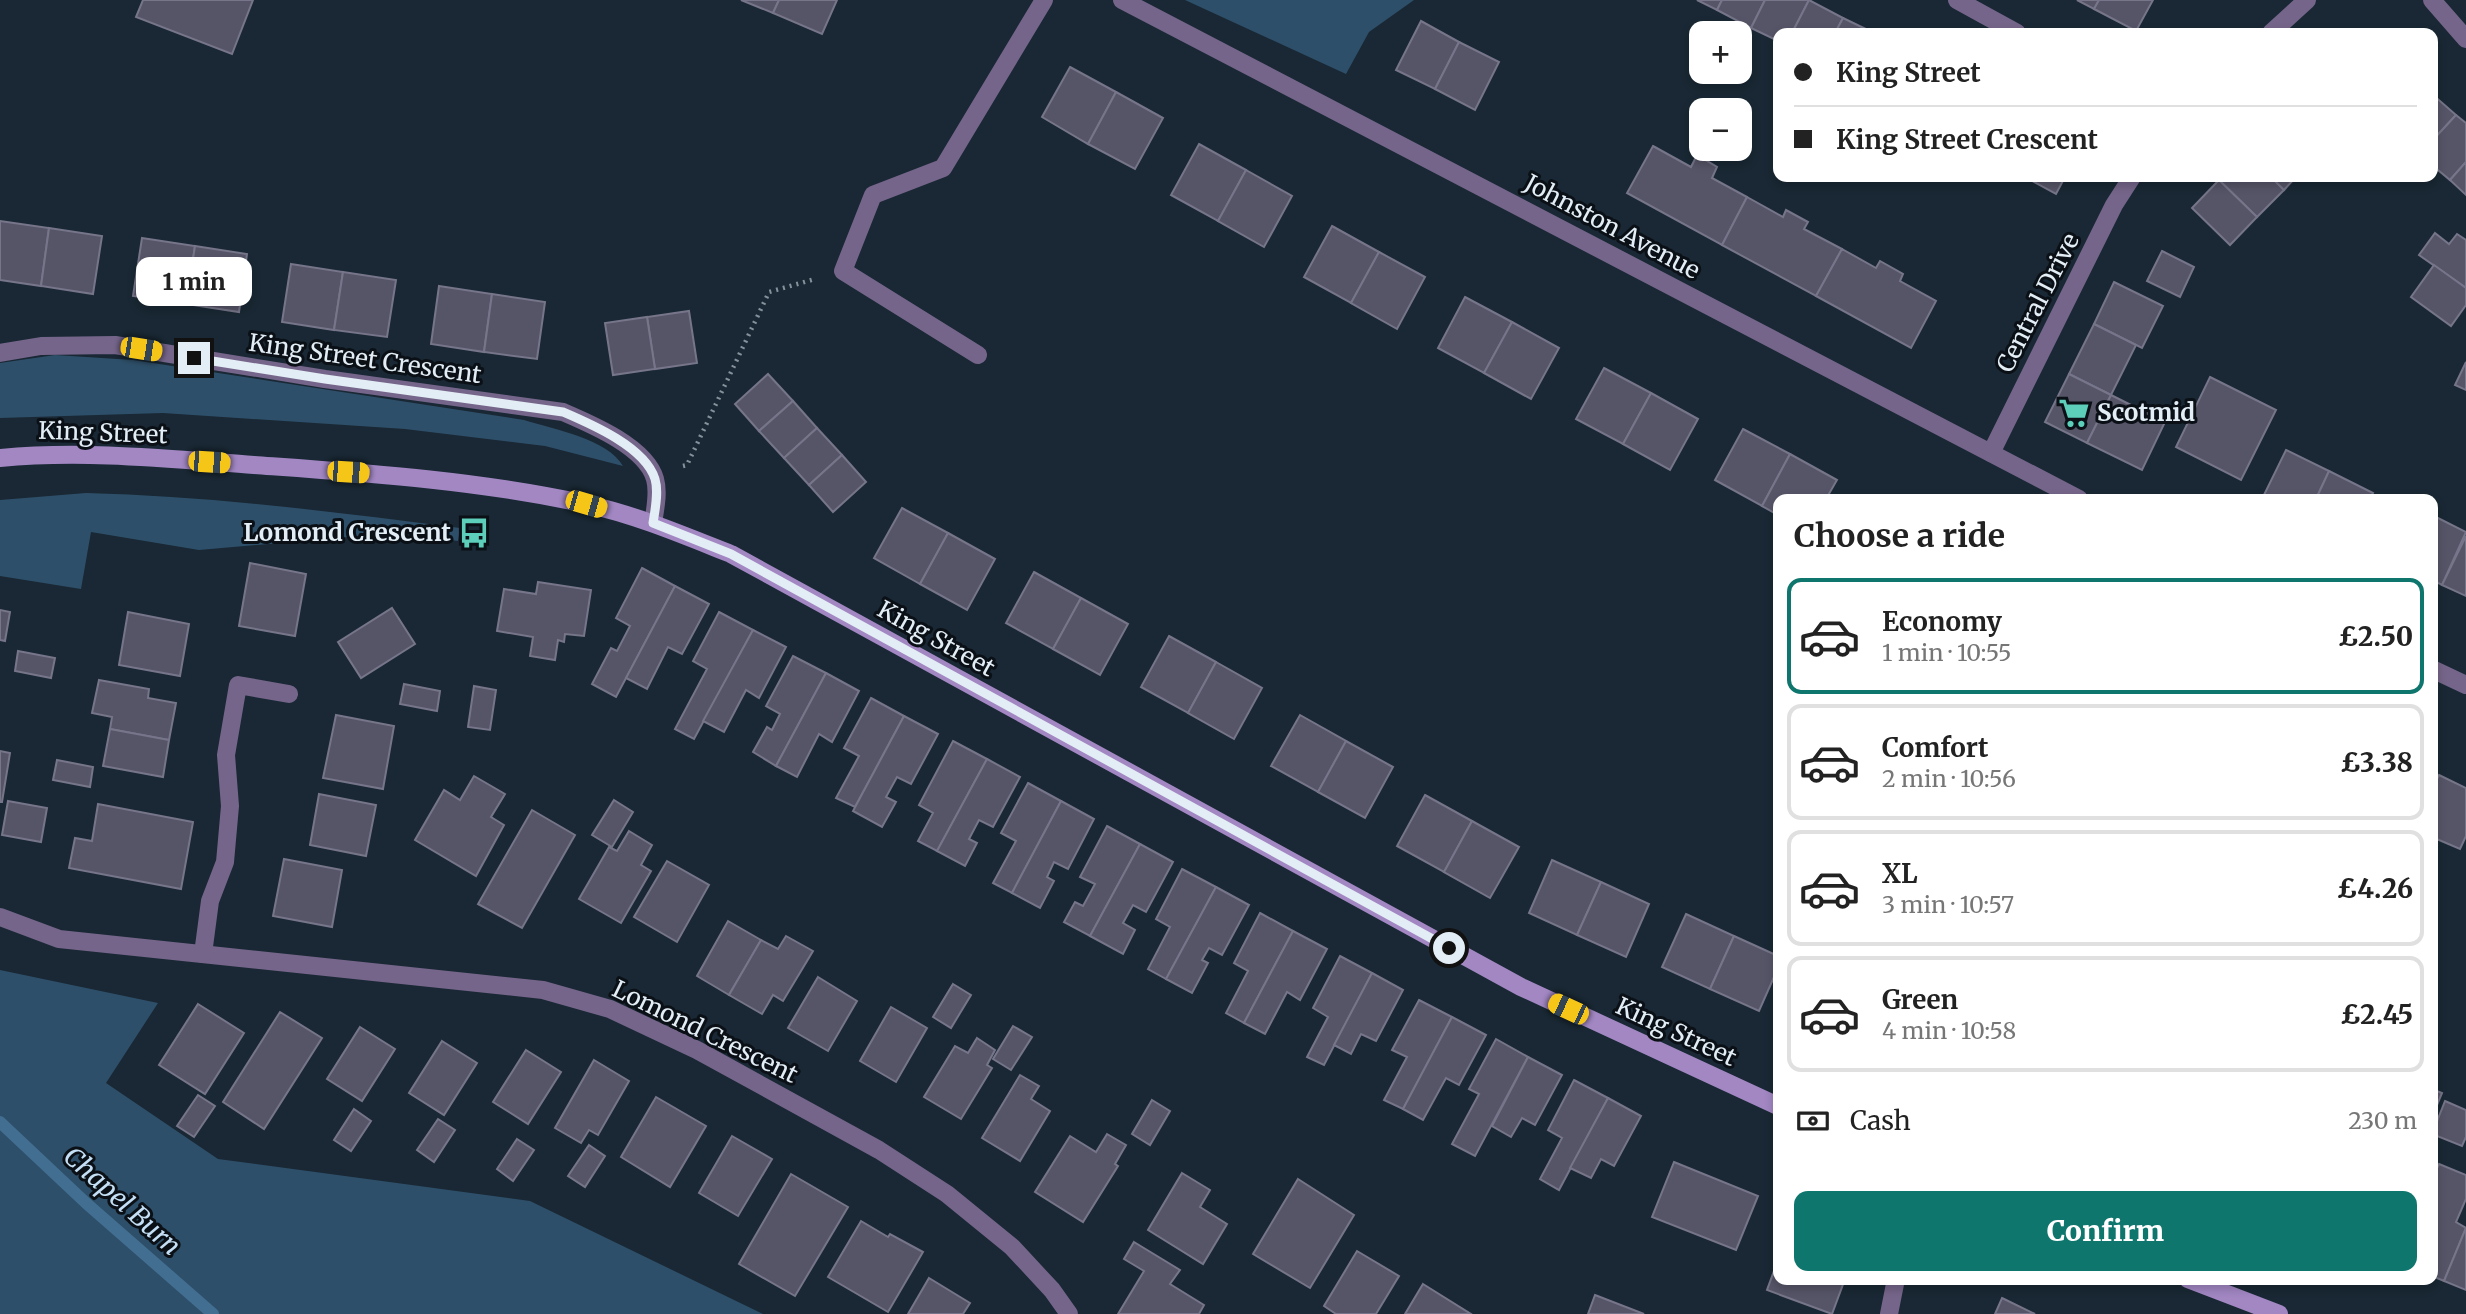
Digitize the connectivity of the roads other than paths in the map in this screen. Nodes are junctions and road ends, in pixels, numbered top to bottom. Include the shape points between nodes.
1 (1044, 0) edge
2 (1122, 0) edge
3 (1957, 0) edge
4 (2307, 0) edge
5 (2432, 0) edge
6 (2008, 28) edge
7 (2276, 28) edge
8 (2466, 39) edge
9 (2129, 182) edge
10 (0, 353) edge
11 (978, 355) dead end
12 (1991, 453) junction
13 (0, 458) edge
14 (2052, 493) edge
15 (653, 523) junction
16 (2438, 672) edge
17 (2466, 685) edge
18 (289, 694) dead end
19 (0, 918) edge
20 (203, 954) junction
21 (1773, 1104) edge
22 (1895, 1285) edge
23 (2204, 1285) edge
24 (1069, 1314) edge
25 (1889, 1314) edge
26 (2279, 1314) edge

1 - 11 street via 943,168 873,195 843,271
2 - 12 street, Johnston Avenue
3 - 6 street
4 - 7 street
5 - 8 street
9 - 12 street, Central Drive
10 - 15 street, King Street Crescent via 41,346 115,345 563,412 598,426 635,451 655,477
12 - 14 street, Johnston Avenue
13 - 15 main road, King Street via 102,455 431,478 586,504
15 - 21 main road, King Street via 731,554 1521,987
16 - 17 street
18 - 20 street via 238,685 226,755 230,806 225,862 211,901
19 - 20 street, Lomond Crescent via 59,939
20 - 24 street, Lomond Crescent via 543,990 610,1009 698,1050 855,1136 947,1194 1012,1247
22 - 25 street
23 - 26 main road

